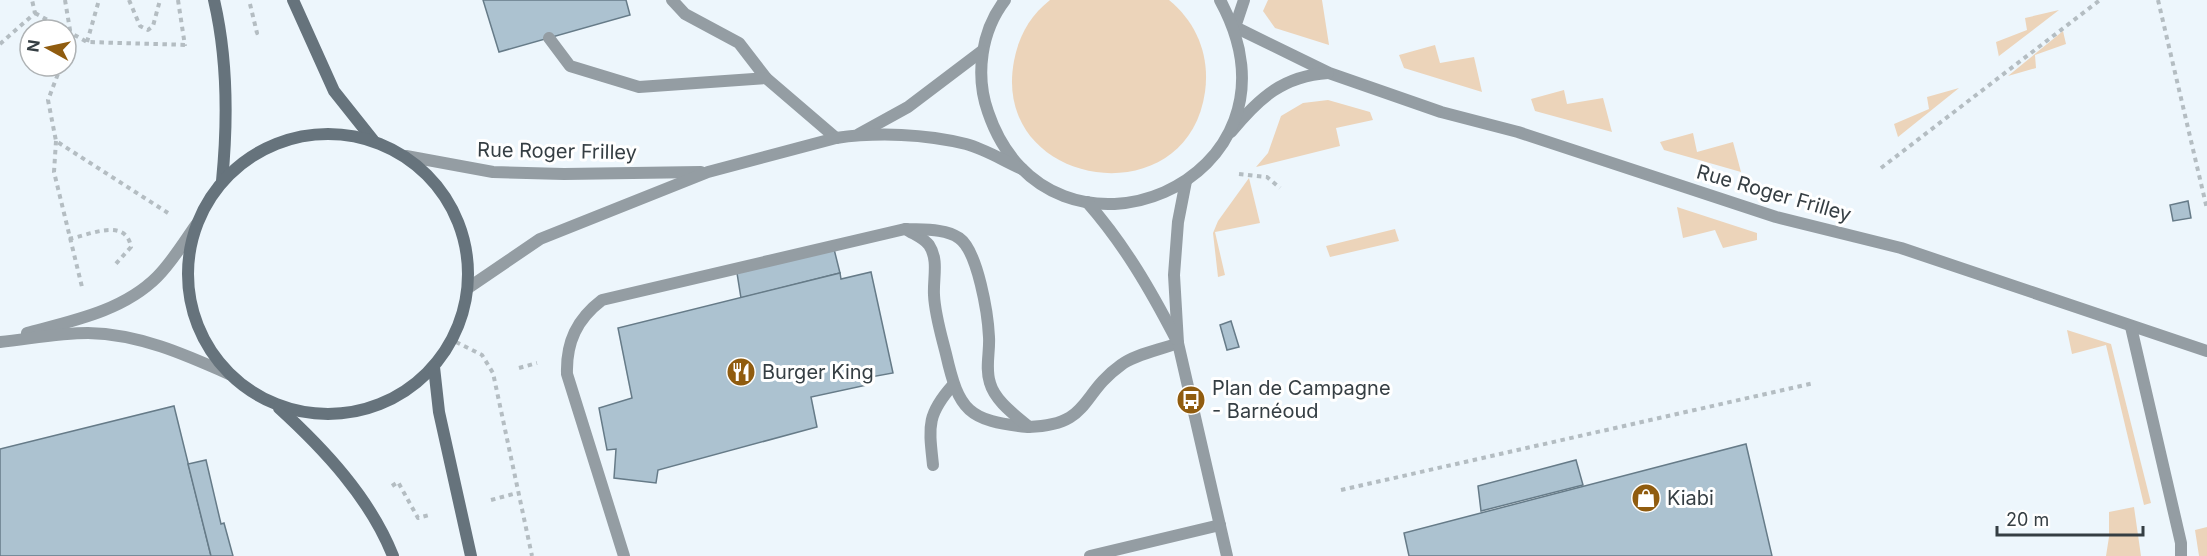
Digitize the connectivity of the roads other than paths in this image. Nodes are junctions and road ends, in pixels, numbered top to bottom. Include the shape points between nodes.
1 (214, 0) edge
2 (293, 0) edge
3 (672, 0) edge
4 (1005, 0) edge
5 (1220, 0) edge
6 (1244, 0) edge
7 (1235, 27) junction
8 (549, 38) dead end
9 (982, 51) junction
10 (1329, 73) junction
11 (766, 78) junction
12 (856, 135) junction
13 (836, 138) junction
14 (373, 140) junction
15 (1223, 142) junction
16 (406, 156) junction
17 (1022, 169) junction
18 (708, 172) junction
19 (222, 181) junction
20 (1186, 181) junction
21 (1087, 202) junction
22 (196, 225) junction
23 (905, 228) junction
24 (468, 288) junction
25 (2131, 327) junction
26 (0, 342) edge
27 (1178, 343) junction
28 (2207, 351) edge
29 (434, 367) junction
30 (230, 374) junction
31 (953, 385) junction
32 (276, 405) junction
33 (1029, 427) junction
34 (933, 465) dead end
35 (1220, 525) junction
36 (389, 553) edge
37 (471, 556) edge
38 (624, 556) edge
39 (1090, 556) edge
40 (1227, 556) edge
41 (2181, 556) edge

1 - 19 main road via 223,39 228,127
2 - 14 main road via 334,91
3 - 11 street via 685,14 739,43
4 - 9 street via 996,12
5 - 7 street
6 - 7 street
7 - 10 street, Rue Roger Frilley
7 - 15 street via 1243,62 1242,90
8 - 11 street via 570,66 639,87
9 - 12 street, Rue Roger Frilley via 908,107
9 - 17 street via 982,94 996,134
10 - 15 street, Rue Roger Frilley via 1305,75 1266,95
10 - 25 street, Rue Roger Frilley via 1776,217 1901,248
11 - 13 street
12 - 13 street, Rue Roger Frilley
12 - 17 street, Rue Roger Frilley via 912,136 967,145
13 - 18 street, Rue Roger Frilley
14 - 16 main road
14 - 19 main road via 341,134 308,135 276,143 247,159
15 - 20 street via 1207,164
16 - 18 street, Rue Roger Frilley via 493,172
16 - 24 main road via 434,181 456,213 467,250
17 - 21 street via 1052,190
18 - 24 street, Rue Roger Frilley via 540,239
19 - 22 main road
20 - 21 street via 1144,200 1122,204
20 - 27 street via 1174,274
21 - 27 street via 1134,262
22 - 26 street via 159,276 123,302
22 - 30 main road via 188,256 193,310 209,349
23 - 31 street via 928,244 936,261 935,307
23 - 33 street via 941,231 959,238 970,252 989,337 990,385 1004,406
23 - 38 street via 602,300 586,312 567,355 567,374
24 - 29 main road via 452,340
25 - 28 street, Rue Roger Frilley
25 - 41 street
26 - 30 street via 87,333 123,337 176,351
27 - 33 street via 1123,363 1104,379 1072,419 1052,427
27 - 35 street
29 - 32 main road via 408,390 377,406 344,414 309,414
29 - 37 main road via 439,412
30 - 32 main road via 251,392
31 - 33 street via 961,403 977,416 1000,424
31 - 34 street via 936,404 929,430
32 - 36 main road via 319,445 362,502
35 - 39 street
35 - 40 street

